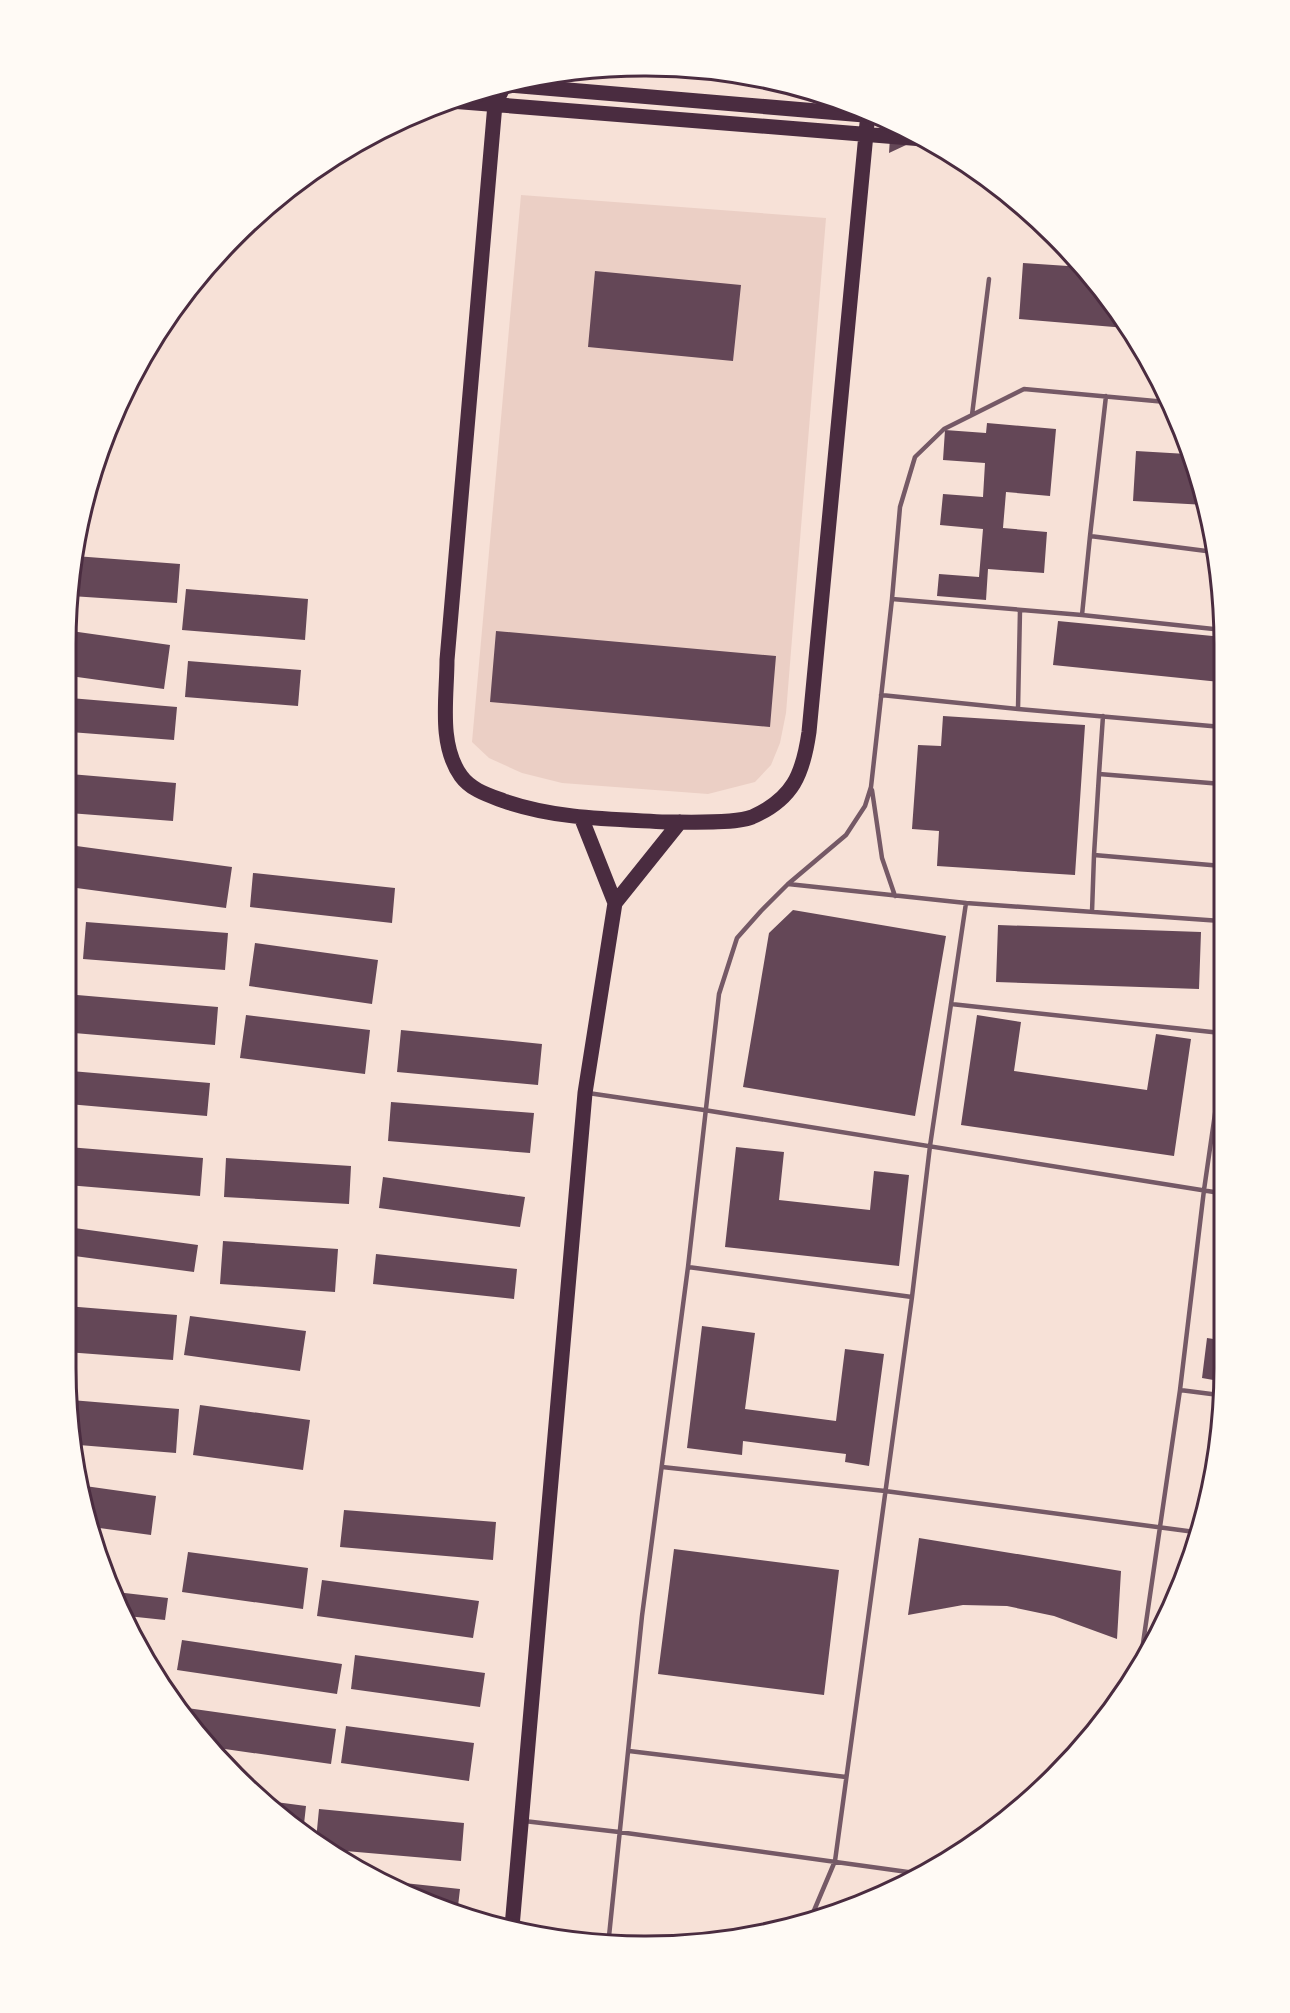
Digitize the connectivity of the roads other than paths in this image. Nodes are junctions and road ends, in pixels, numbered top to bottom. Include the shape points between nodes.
1 (534, 87) edge
2 (499, 96) edge
3 (476, 103) edge
4 (495, 104) junction
5 (844, 113) edge
6 (868, 122) edge
7 (866, 134) junction
8 (900, 137) edge
9 (989, 279) dead end
10 (1106, 396) junction
11 (1158, 401) edge
12 (972, 415) junction
13 (1089, 536) junction
14 (1206, 551) edge
15 (892, 599) junction
16 (1020, 610) junction
17 (1082, 615) junction
18 (1213, 629) edge
19 (881, 695) junction
20 (1018, 709) junction
21 (1103, 716) junction
22 (1214, 726) edge
23 (1099, 774) junction
24 (1214, 782) edge
25 (871, 787) junction
26 (581, 818) junction
27 (680, 822) junction
28 (1094, 855) junction
29 (1214, 865) edge
30 (788, 884) junction
31 (895, 896) junction
32 (615, 903) junction
33 (966, 903) junction
34 (1092, 912) junction
35 (1214, 921) edge
36 (951, 1004) junction
37 (1214, 1032) edge
38 (585, 1093) junction
39 (704, 1110) junction
40 (1214, 1121) edge
41 (930, 1146) junction
42 (1204, 1190) junction
43 (1214, 1191) edge
44 (688, 1268) junction
45 (912, 1297) junction
46 (1180, 1390) junction
47 (1213, 1394) edge
48 (662, 1467) junction
49 (885, 1491) junction
50 (1160, 1528) junction
51 (1189, 1531) edge
52 (1143, 1640) edge
53 (629, 1751) junction
54 (846, 1777) junction
55 (521, 1821) junction
56 (619, 1832) junction
57 (835, 1861) junction
58 (907, 1872) edge
59 (814, 1910) edge
60 (513, 1921) edge
61 (609, 1935) edge

1 - 5 main road
2 - 4 main road
3 - 4 main road
4 - 7 main road
4 - 26 main road via 447,660 448,746 462,777 482,793 525,808
6 - 7 main road
7 - 8 main road
7 - 27 main road via 806,757 791,788 749,819
9 - 12 lane
10 - 11 lane
10 - 12 lane via 1024,389
10 - 13 lane
12 - 15 lane via 944,429 915,456 900,507
13 - 14 lane
13 - 17 lane
15 - 16 lane
15 - 19 lane
16 - 17 lane
16 - 20 lane
17 - 18 lane
19 - 20 lane
19 - 25 lane
20 - 21 lane
21 - 22 lane
21 - 23 lane
23 - 24 lane
23 - 28 lane
25 - 30 lane via 865,806 846,835
25 - 31 lane via 882,858
26 - 27 main road
26 - 32 main road
27 - 32 main road
28 - 29 lane
28 - 34 lane
30 - 31 lane
30 - 39 lane via 737,938 719,994
31 - 33 lane
32 - 38 main road
33 - 34 lane
33 - 36 lane
34 - 35 lane
36 - 37 lane
36 - 41 lane
38 - 39 lane
38 - 55 main road
39 - 41 lane
39 - 44 lane
40 - 42 lane
41 - 42 lane
41 - 45 lane
42 - 43 lane
42 - 46 lane
44 - 45 lane
44 - 48 lane
45 - 49 lane
46 - 47 lane
46 - 50 lane
48 - 49 lane
48 - 53 lane
49 - 50 lane
49 - 54 lane
50 - 51 lane
50 - 52 lane
53 - 54 lane
53 - 56 lane
54 - 57 lane
55 - 56 lane
55 - 60 main road
56 - 57 lane
56 - 61 lane
57 - 58 lane
57 - 59 lane

